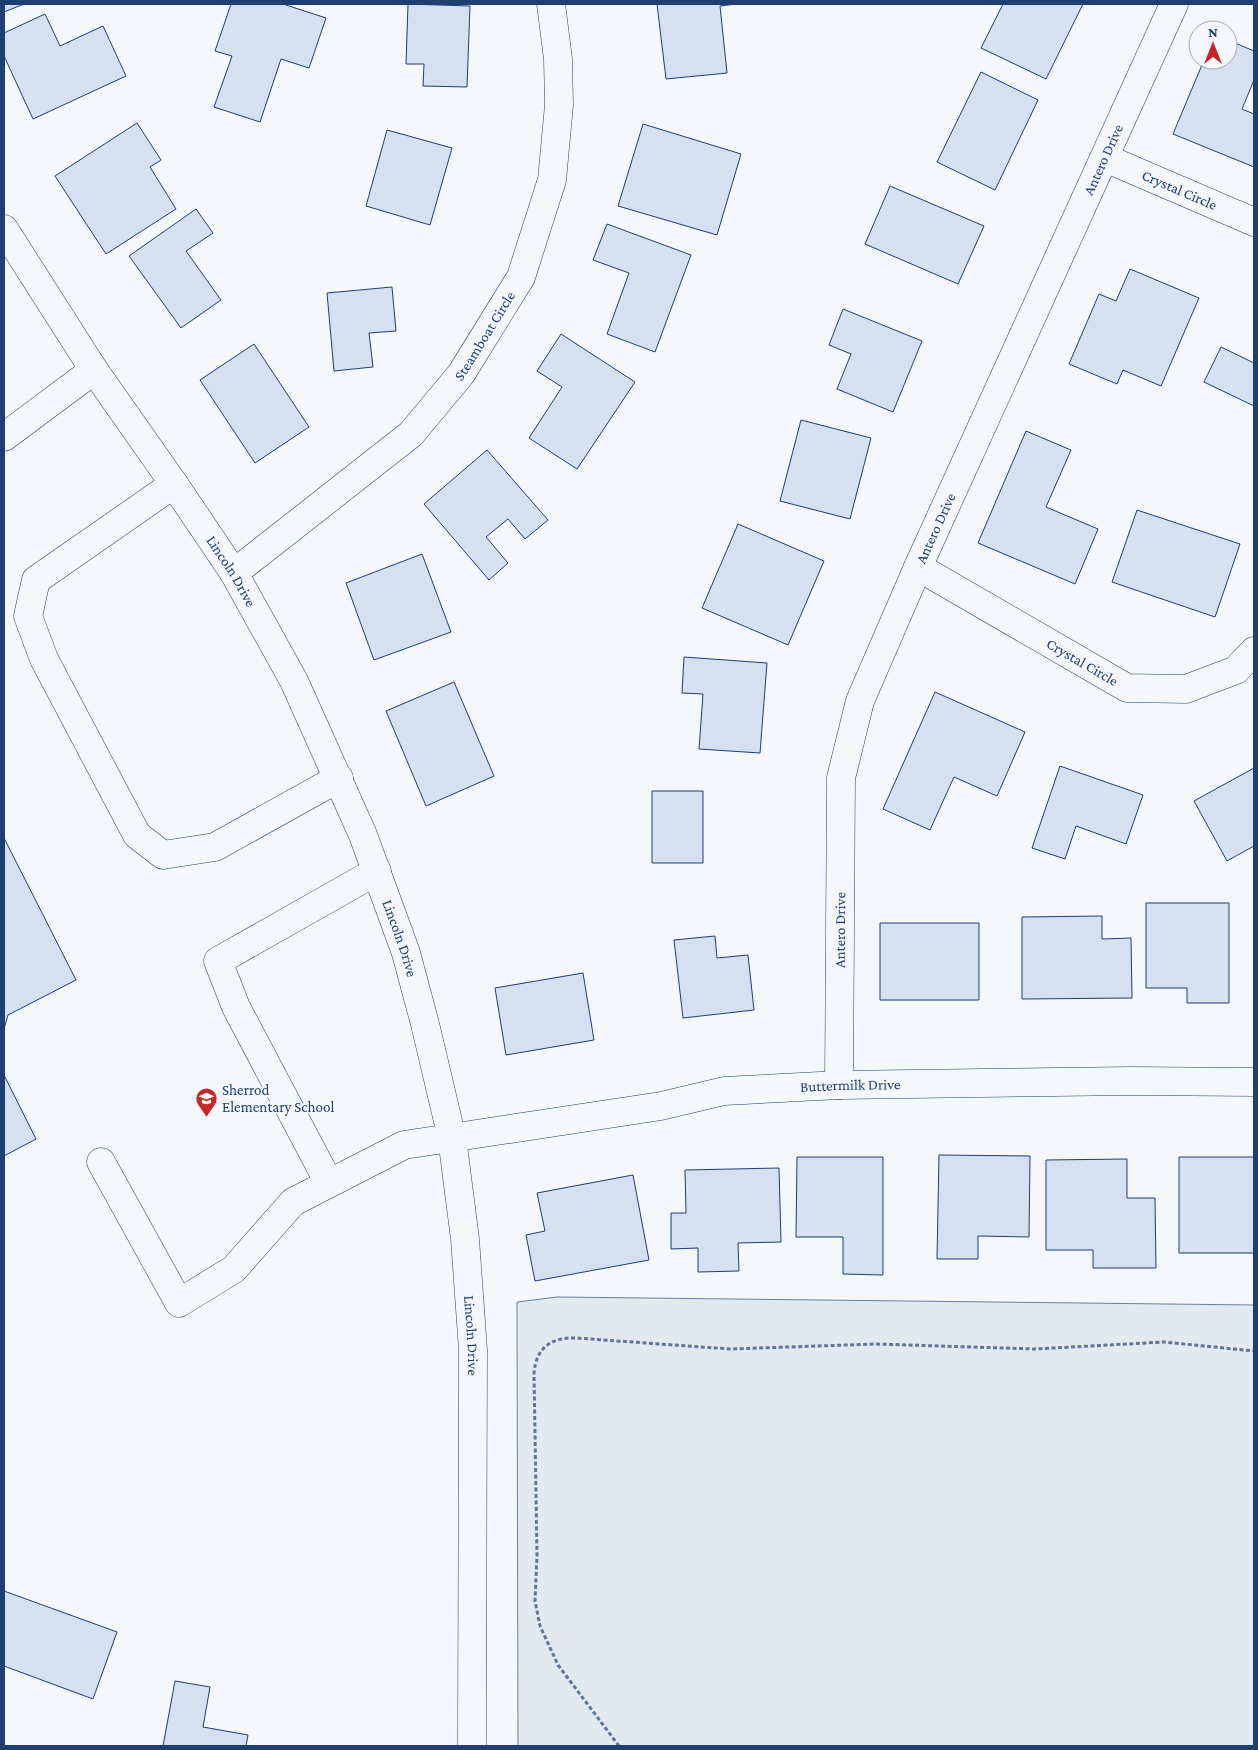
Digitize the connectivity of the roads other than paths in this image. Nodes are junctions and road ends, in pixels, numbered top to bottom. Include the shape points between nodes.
1 (552, 4) edge
2 (1174, 4) edge
3 (1105, 158) junction
4 (1254, 222) edge
5 (4, 229) edge
6 (94, 370) junction
7 (4, 437) edge
8 (174, 484) junction
9 (918, 567) junction
10 (234, 573) junction
11 (1254, 651) edge
12 (339, 778) junction
13 (377, 872) junction
14 (1254, 1082) edge
15 (839, 1086) junction
16 (452, 1138) junction
17 (100, 1162) dead end
18 (329, 1183) junction
19 (472, 1746) edge

1 - 10 street, Steamboat Circle via 559,105 552,180 521,277 461,374 412,434
2 - 3 street, Antero Drive
3 - 4 street, Crystal Circle
3 - 9 street, Antero Drive
5 - 6 street, Lincoln Drive
6 - 7 street
6 - 8 street, Lincoln Drive
8 - 10 street, Lincoln Drive
8 - 12 street via 36,580 28,616 44,659 137,835 163,855 215,846
9 - 11 street, Crystal Circle via 1127,688 1186,690 1236,670
9 - 15 street, Antero Drive via 860,701 841,778
10 - 12 street, Lincoln Drive via 294,682
12 - 13 street, Lincoln Drive
13 - 16 street, Lincoln Drive via 406,953
13 - 18 street via 218,961 236,1007
14 - 15 street, Buttermilk Drive
15 - 16 street, Buttermilk Drive via 724,1091 661,1106
16 - 18 street, Buttermilk Drive via 404,1145
16 - 19 street, Lincoln Drive via 465,1239 472,1350
17 - 18 street, Buttermilk Drive via 179,1303 234,1269 293,1202

